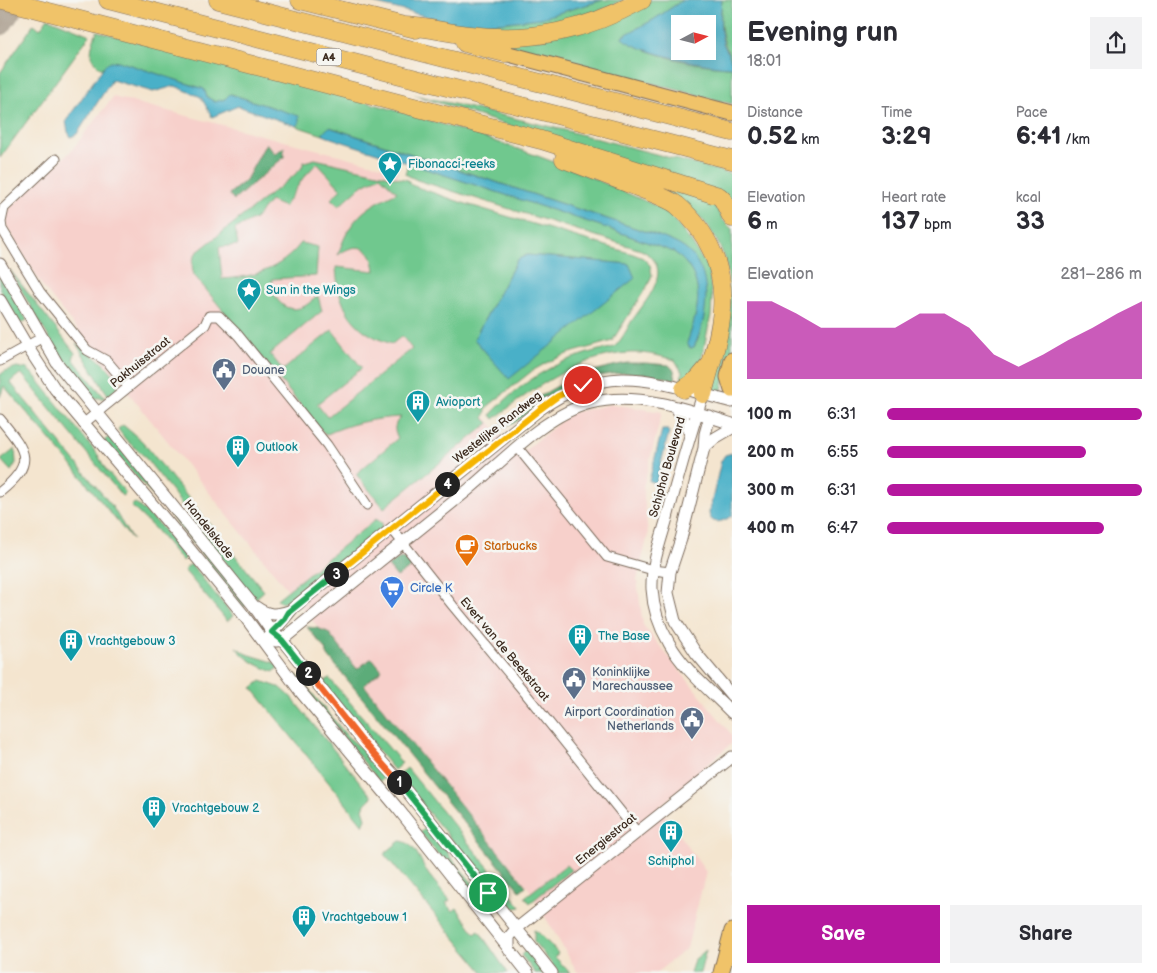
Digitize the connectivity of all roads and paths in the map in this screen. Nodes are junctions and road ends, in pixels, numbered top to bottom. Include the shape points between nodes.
1 (3, 0) edge
2 (108, 0) edge
3 (218, 0) edge
4 (300, 0) edge
5 (642, 0) edge
6 (405, 26) junction
7 (505, 53) joint
8 (732, 113) edge
9 (467, 121) junction
10 (732, 132) edge
11 (56, 159) dead end
12 (732, 160) edge
13 (732, 218) edge
14 (0, 264) edge
15 (0, 300) edge
16 (43, 338) junction
17 (27, 346) junction
18 (732, 360) edge
19 (0, 361) edge
20 (710, 365) junction
21 (129, 387) junction
22 (684, 389) junction
23 (732, 390) edge
24 (703, 394) junction
25 (732, 402) edge
26 (676, 408) junction
27 (98, 413) junction
28 (697, 413) junction
29 (710, 416) junction
30 (0, 419) edge
31 (84, 424) junction
32 (732, 424) edge
33 (732, 428) edge
34 (690, 434) junction
35 (518, 448) junction
36 (704, 448) junction
37 (0, 492) edge
38 (367, 505) dead end
39 (392, 529) junction
40 (402, 543) junction
41 (653, 570) junction
42 (670, 572) junction
43 (252, 605) junction
44 (289, 612) junction
45 (272, 632) junction
46 (282, 640) junction
47 (264, 643) junction
48 (732, 696) edge
49 (732, 713) edge
50 (732, 757) edge
51 (414, 799) junction
52 (399, 810) junction
53 (422, 810) junction
54 (408, 822) junction
55 (637, 832) junction
56 (516, 929) junction
57 (732, 931) edge
58 (510, 950) junction
59 (528, 973) edge
60 (552, 973) edge
61 (721, 973) edge

1 - 9 highway, A4
2 - 12 highway, A4
3 - 10 highway, A4
4 - 6 highway
5 - 6 highway via 589,24 536,36 484,37
6 - 7 highway
7 - 8 main road
9 - 13 highway, A4 via 541,140 719,196
9 - 20 highway, A4 via 676,204 702,232 720,273 722,311
11 - 21 street via 4,208 2,230 40,292 87,350 107,361
14 - 16 street, Handelskade
15 - 17 street
16 - 17 street
16 - 27 street, Handelskade via 57,363
17 - 19 street
17 - 31 street via 55,389
18 - 23 main road via 728,378
20 - 22 highway
20 - 24 highway, A4
21 - 27 street, Pakhuisstraat
21 - 38 street, Pakhuisstraat via 205,325 209,316 219,316 327,445
22 - 24 street, Westelijke Randweg
22 - 39 street, Westelijke Randweg via 636,378 612,379 583,385 558,396
24 - 25 street, Westelijke Randweg
24 - 28 street, Schiphol Boulevard
24 - 29 street
26 - 28 street
26 - 34 street
26 - 35 street via 635,399 592,403 568,411
27 - 31 street, Pakhuisstraat
27 - 43 street, Handelskade
28 - 29 street
28 - 34 street, Schiphol Boulevard
29 - 32 street
29 - 36 street
30 - 37 street via 20,445 24,458 19,474
31 - 47 street
33 - 36 street
34 - 41 street, Schiphol Boulevard
35 - 40 street
35 - 41 street via 607,557
36 - 42 street
39 - 40 street, Evert van de Beekstraat
39 - 44 street, Westelijke Randweg
40 - 46 street
40 - 55 street, Evert van de Beekstraat
41 - 42 street
41 - 49 street, Schiphol Boulevard via 655,609 669,644 690,671
42 - 48 street via 668,593 675,621 696,653
43 - 44 street via 263,613 277,615
43 - 45 street, Handelskade
44 - 45 street, Westelijke Randweg
45 - 46 street, Handelskade
45 - 47 street, Westelijke Randweg
46 - 47 street
46 - 51 street, Handelskade via 362,741
47 - 52 street
50 - 55 street, Energiestraat
51 - 52 street
51 - 53 street, Handelskade
52 - 54 street
53 - 54 street
53 - 56 street, Handelskade
54 - 58 street
55 - 56 street, Energiestraat
56 - 58 street via 509,937
56 - 60 street, Handelskade
57 - 61 main road
58 - 59 street

